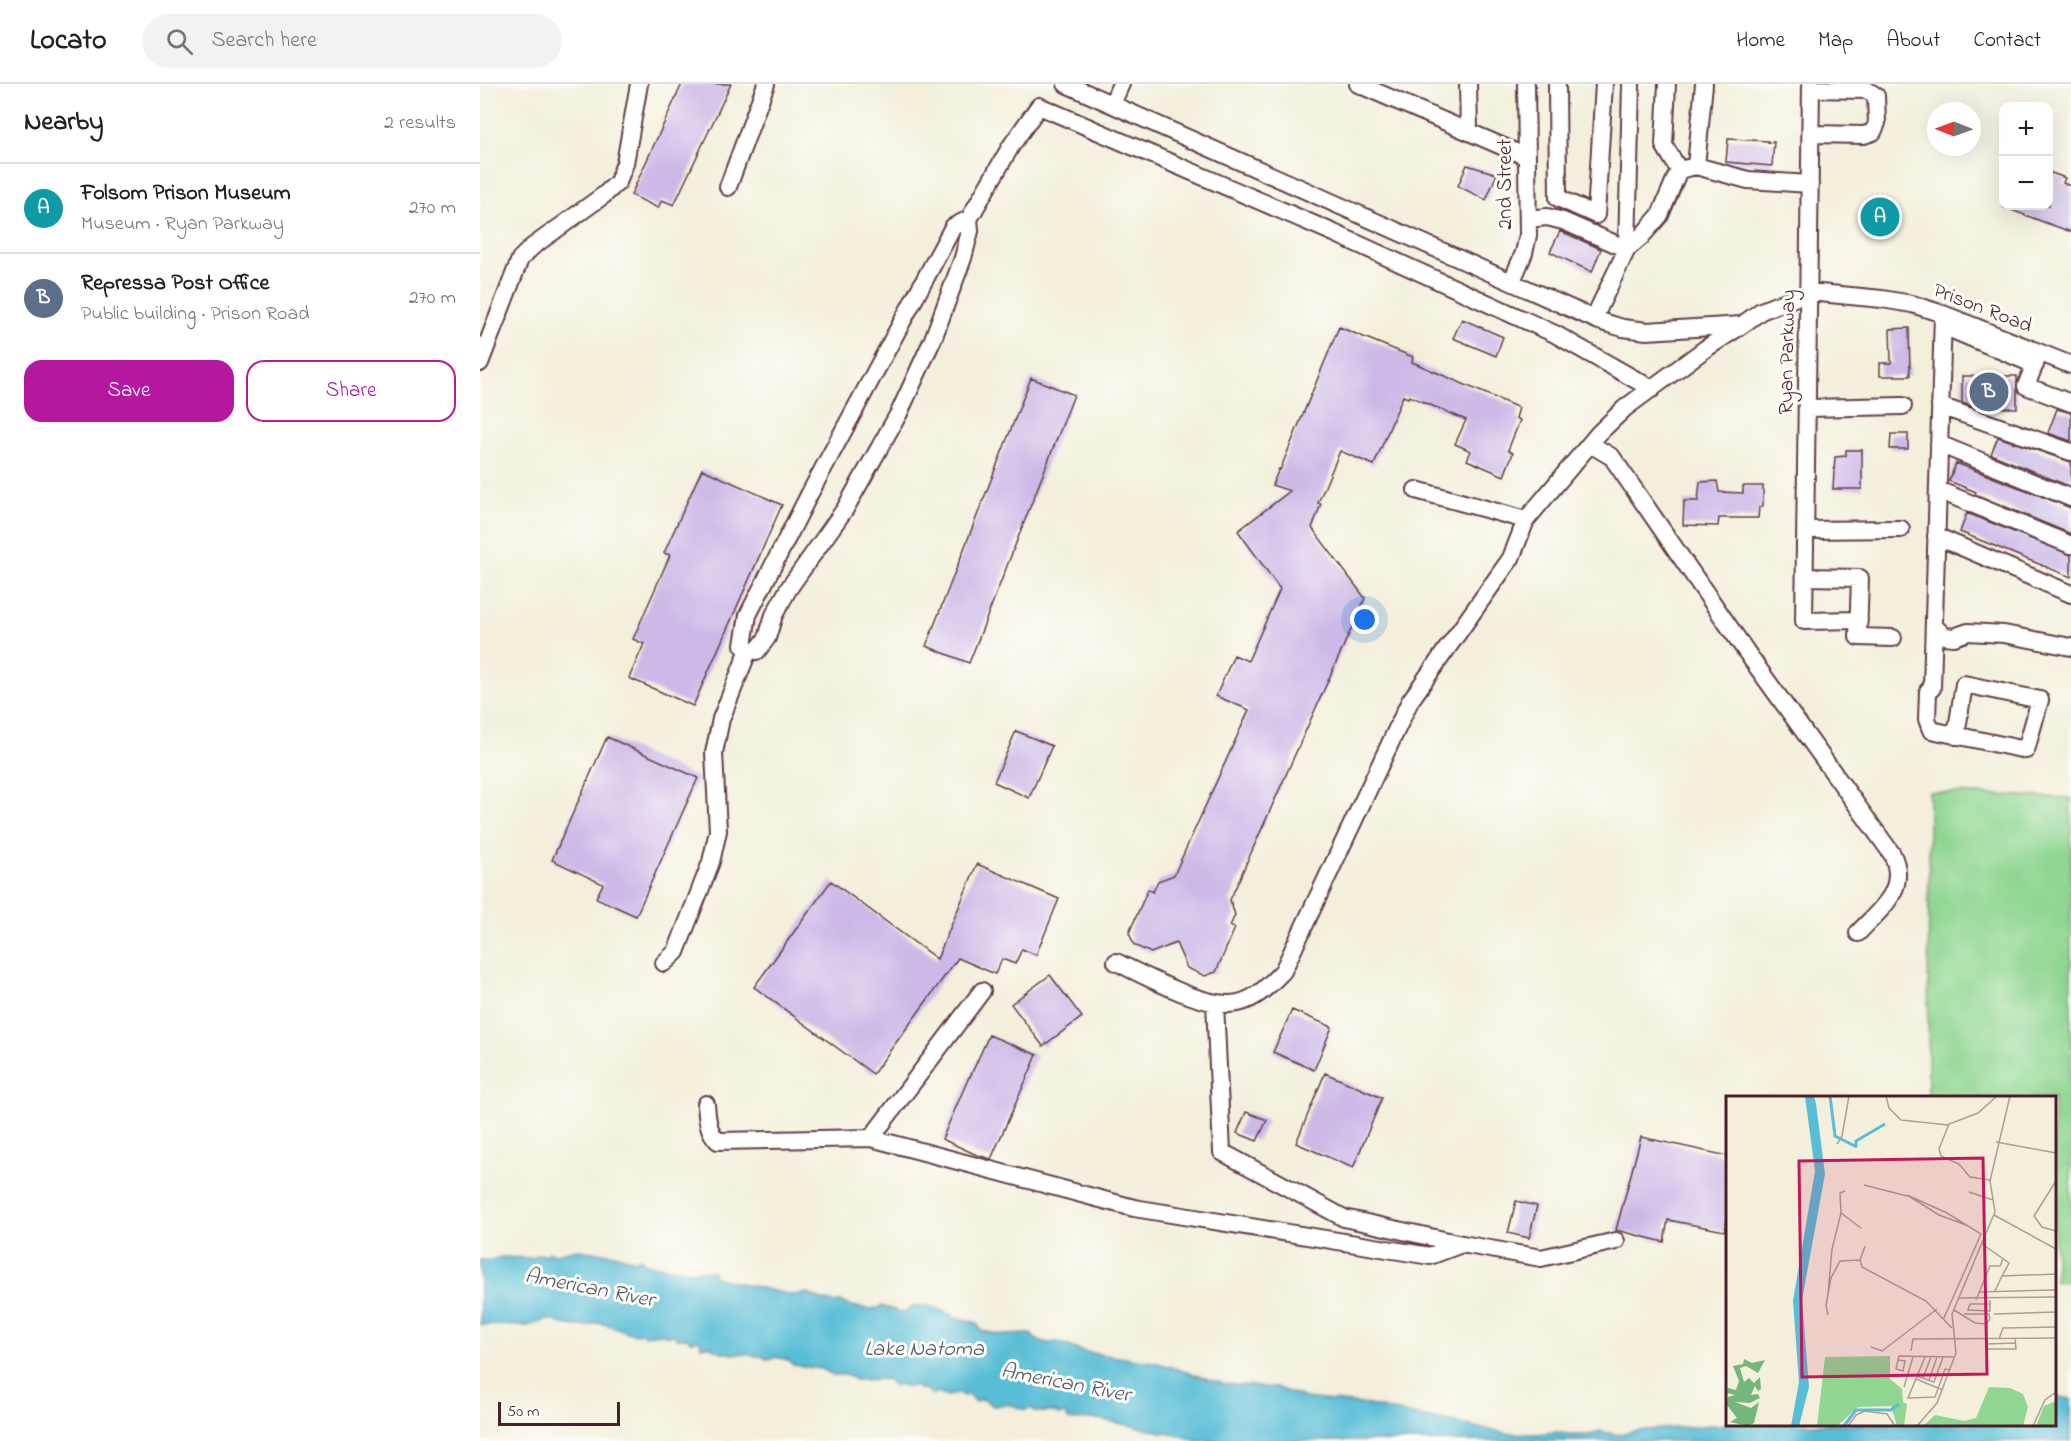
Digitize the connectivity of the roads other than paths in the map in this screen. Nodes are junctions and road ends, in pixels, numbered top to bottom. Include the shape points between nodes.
1 (639, 84) edge
2 (766, 84) edge
3 (1066, 84) edge
4 (1121, 84) edge
5 (1358, 84) edge
6 (1468, 84) edge
7 (1526, 84) edge
8 (1557, 84) edge
9 (1604, 84) edge
10 (1631, 84) edge
11 (1667, 84) edge
12 (1704, 84) edge
13 (1811, 86) edge
14 (1112, 104) junction
15 (1469, 131) junction
16 (1811, 134) junction
17 (1527, 157) junction
18 (1696, 166) junction
19 (1679, 170) junction
20 (1810, 184) junction
21 (728, 188) dead end
22 (969, 219) junction
23 (1528, 219) junction
24 (1627, 249) junction
25 (1512, 281) junction
26 (1809, 292) junction
27 (1594, 318) junction
28 (1943, 320) junction
29 (1743, 325) junction
30 (2037, 359) junction
31 (480, 363) edge
32 (2071, 365) edge
33 (1652, 389) junction
34 (2071, 404) edge
35 (1903, 406) dead end
36 (1940, 406) junction
37 (1807, 408) junction
38 (1590, 444) junction
39 (1939, 444) junction
40 (2071, 452) edge
41 (1416, 490) dead end
42 (1938, 490) junction
43 (2071, 498) edge
44 (1526, 520) junction
45 (1901, 529) dead end
46 (1806, 530) junction
47 (1936, 536) junction
48 (2071, 545) edge
49 (1805, 577) junction
50 (2071, 594) edge
51 (1859, 620) junction
52 (1934, 627) junction
53 (1893, 638) dead end
54 (2071, 647) edge
55 (749, 649) junction
56 (1956, 735) junction
57 (1858, 933) dead end
58 (1116, 962) dead end
59 (664, 963) dead end
60 (982, 991) dead end
61 (1215, 1003) junction
62 (706, 1104) dead end
63 (871, 1138) junction
64 (1617, 1240) dead end
65 (1462, 1244) junction

1 - 31 street via 618,182 520,259
2 - 21 street
3 - 14 street
4 - 14 street
5 - 15 street
6 - 15 street
7 - 17 street, 2nd Street
8 - 9 street via 1558,198 1596,215
10 - 24 street
11 - 19 street via 1664,145
12 - 18 street
13 - 16 street, Ryan Parkway
13 - 16 street via 1867,90 1876,96 1877,123 1873,132 1864,135
14 - 25 street
15 - 17 street
16 - 20 street, Ryan Parkway
17 - 23 street, 2nd Street
18 - 19 street
18 - 20 street via 1748,180
19 - 24 street via 1660,215
20 - 26 street, Ryan Parkway
22 - 33 street via 1039,106 1334,233 1555,334
22 - 55 street via 970,231 959,268 933,339 898,413 845,509 789,588 767,638 757,651
22 - 55 street via 952,227 805,503 748,615 743,645
23 - 24 street via 1547,217 1563,221
23 - 25 street, 2nd Street via 1524,253
24 - 27 street
25 - 27 street
26 - 28 street, Prison Road via 1912,304
26 - 29 street via 1761,311
26 - 37 street, Ryan Parkway
27 - 29 street via 1647,331
28 - 30 street, Prison Road
28 - 36 street
29 - 33 street
30 - 32 street, Prison Road
30 - 34 street via 2026,386
33 - 38 street via 1625,408
35 - 37 street
36 - 39 street
36 - 40 street
37 - 46 street, Ryan Parkway
38 - 44 street
38 - 57 street via 1612,457 1892,854 1897,868 1893,893
39 - 42 street
39 - 43 street
41 - 44 street
42 - 47 street
42 - 48 street
44 - 61 street via 1511,558 1410,701 1282,971 1254,997 1237,1003
45 - 46 street
46 - 49 street, Ryan Parkway
47 - 50 street
47 - 52 street
49 - 51 street via 1860,578
49 - 51 street, Ryan Parkway via 1804,621
51 - 53 street via 1858,638
52 - 54 street via 1944,636 1968,632 2004,634
52 - 56 street via 1932,688 1938,693 1937,719 1931,730
55 - 59 street via 722,719 714,753 718,831 711,862 676,952
56 - 56 street via 2026,750 2040,700 1964,684
58 - 61 street
60 - 63 street
61 - 65 street via 1222,1152 1344,1218
62 - 63 street via 707,1121 718,1141
63 - 65 street via 1134,1208 1430,1256
64 - 65 street via 1541,1258

